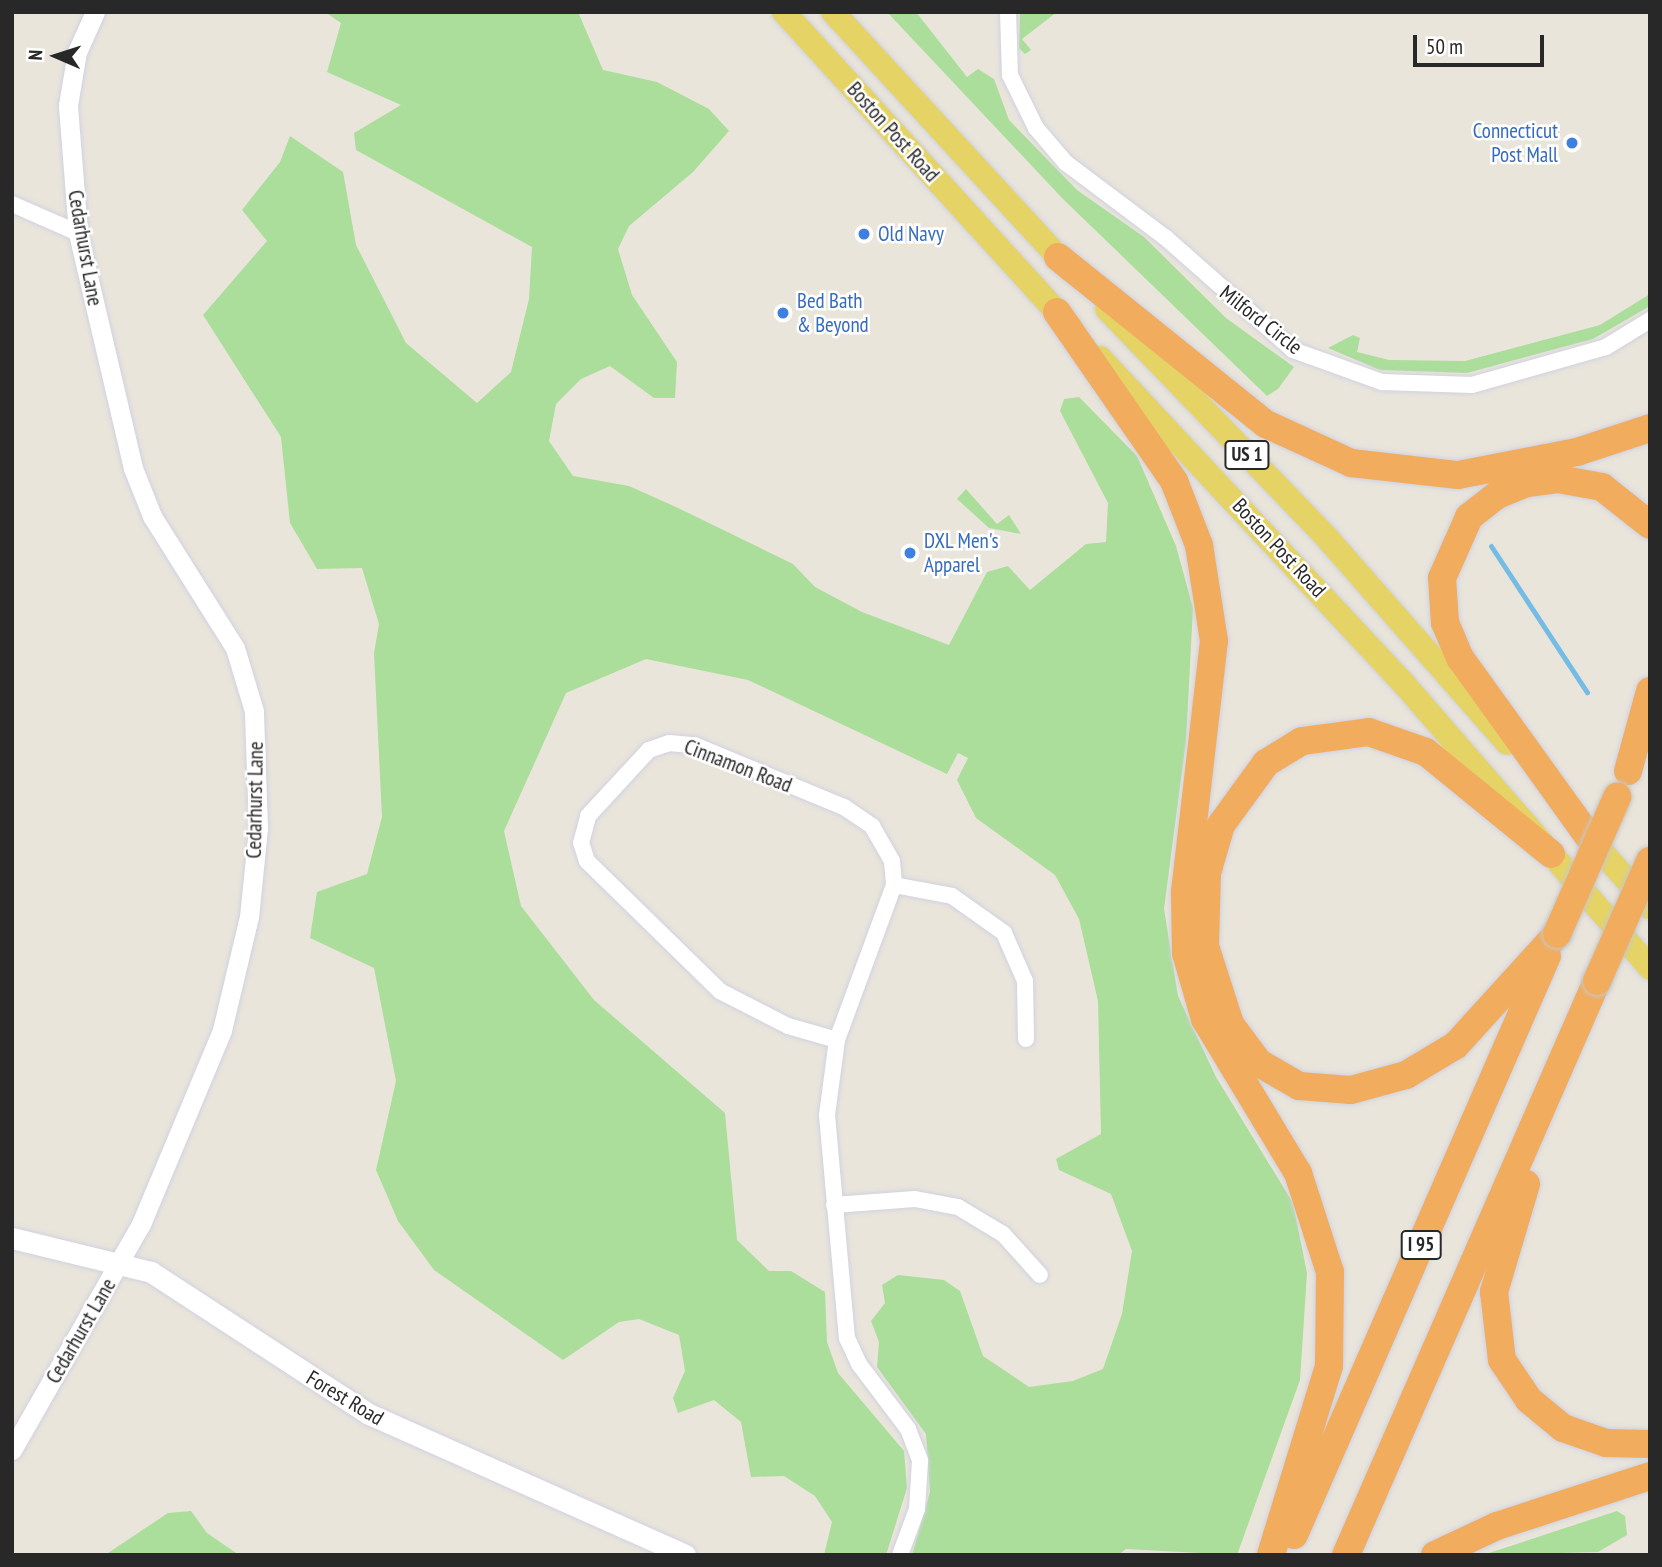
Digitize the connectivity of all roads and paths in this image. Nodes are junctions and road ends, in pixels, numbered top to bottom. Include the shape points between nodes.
1 (95, 12) edge
2 (784, 12) edge
3 (833, 12) edge
4 (1009, 12) edge
5 (12, 204) edge
6 (78, 233) junction
7 (1058, 257) junction
8 (1057, 312) junction
9 (1650, 320) edge
10 (1650, 428) edge
11 (1650, 525) edge
12 (1650, 691) edge
13 (1650, 722) edge
14 (1628, 771) junction
15 (1591, 840) junction
16 (1551, 854) junction
17 (1650, 860) edge
18 (894, 885) junction
19 (1650, 907) edge
20 (1557, 934) junction
21 (1650, 968) edge
22 (1577, 1027) junction
23 (1026, 1039) dead end
24 (837, 1040) junction
25 (834, 1205) junction
26 (12, 1238) edge
27 (121, 1263) junction
28 (1040, 1275) dead end
29 (1650, 1444) edge
30 (12, 1450) edge
31 (1650, 1476) edge
32 (685, 1555) edge
33 (900, 1555) edge
34 (1271, 1555) edge
35 (1286, 1555) edge
36 (1346, 1555) edge
37 (1435, 1555) edge

1 - 6 street, Cedarhurst Lane via 77,52 68,105
2 - 8 main road, Boston Post Road / US 1
3 - 7 main road, Boston Post Road / US 1
4 - 9 street, Milford Circle via 1010,75 1036,128 1066,163 1166,238 1293,350 1382,382 1472,385 1606,347
5 - 6 street
6 - 27 street, Cedarhurst Lane via 133,468 152,516 235,648 254,711 260,760 239,974 217,1042
7 - 10 highway via 1266,424 1351,463 1458,475 1577,452
7 - 15 main road, Boston Post Road / US 1 via 1328,539
8 - 16 main road, Boston Post Road / US 1 via 1354,629
8 - 34 highway via 1174,481 1199,545 1214,641 1186,882 1186,953 1205,1019 1298,1173 1330,1272 1329,1366
11 - 15 highway via 1602,487 1568,480 1527,483 1497,495 1469,517 1442,578 1445,623 1460,658
12 - 14 highway
13 - 14 highway, I 95
14 - 20 highway, I 95, bridge
15 - 19 main road, Boston Post Road / US 1
16 - 20 highway via 1426,752 1369,732 1302,741 1265,764 1221,825 1207,873 1205,946 1225,1014 1259,1063 1299,1086 1351,1090 1406,1075 1456,1045
16 - 21 main road, Boston Post Road / US 1
17 - 22 highway, I 95, bridge
18 - 23 street via 952,897 1004,933 1025,981
18 - 24 street
18 - 24 street, Cinnamon Road via 885,843 865,820 694,745 669,743 649,750 585,823 587,861 705,979 746,1007
20 - 35 highway, I 95
22 - 29 highway via 1500,1263 1494,1333 1518,1388 1551,1420 1592,1440
22 - 36 highway, I 95
24 - 25 street via 827,1115
25 - 28 street via 915,1199 958,1207 1003,1234
25 - 33 street via 850,1346 908,1429 920,1461 918,1509
26 - 27 main road, Forest Road
27 - 30 street, Cedarhurst Lane
27 - 32 main road, Forest Road via 151,1272 379,1419
31 - 37 highway via 1497,1526

